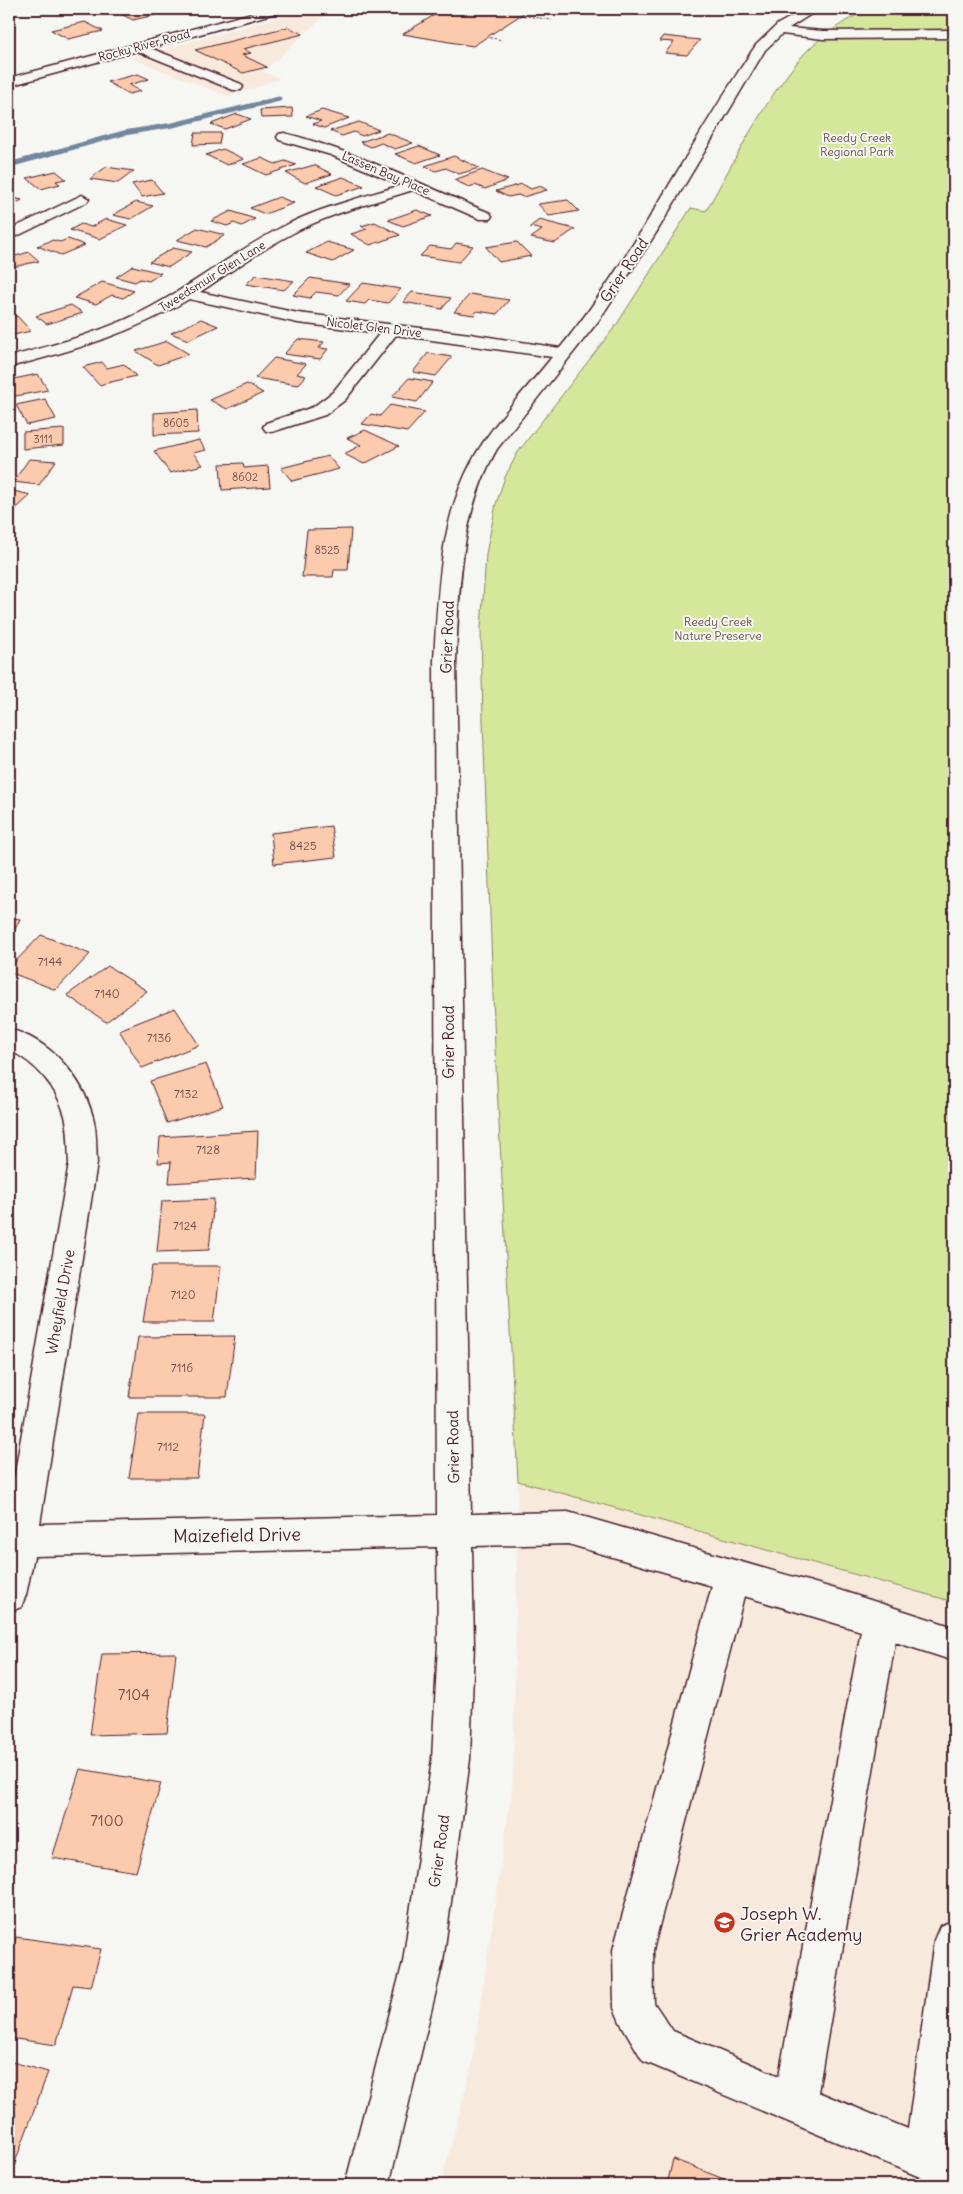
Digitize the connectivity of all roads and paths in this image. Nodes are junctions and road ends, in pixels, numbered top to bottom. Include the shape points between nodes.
1 (279, 9) edge
2 (813, 9) edge
3 (520, 15) dead end
4 (552, 20) dead end
5 (778, 30) junction
6 (954, 34) edge
7 (486, 37) dead end
8 (502, 40) dead end
9 (138, 47) junction
10 (9, 82) edge
11 (237, 87) dead end
12 (284, 137) dead end
13 (415, 185) junction
14 (82, 199) dead end
15 (485, 216) dead end
16 (9, 236) edge
17 (185, 293) junction
18 (392, 328) junction
19 (564, 354) junction
20 (9, 362) edge
21 (272, 427) dead end
22 (9, 1039) edge
23 (454, 1531) junction
24 (20, 1540) junction
25 (732, 1575) junction
26 (9, 1595) edge
27 (881, 1620) junction
28 (954, 1644) edge
29 (954, 1940) edge
30 (795, 2104) junction
31 (940, 2164) edge
32 (367, 2185) edge

1 - 9 street, Rocky River Road
2 - 5 street, Grier Road
3 - 4 path
5 - 6 street via 823,35
5 - 19 street, Grier Road via 760,48 649,233 591,320
7 - 8 path
9 - 10 street, Rocky River Road
9 - 11 street
12 - 13 street, Lassen Bay Place via 316,144
13 - 15 street, Lassen Bay Place
13 - 17 street, Tweedsmuir Glen Lane via 298,225
14 - 16 street
17 - 18 street, Nicolet Glen Drive via 298,318
17 - 20 street, Tweedsmuir Glen Lane via 114,331
18 - 19 street, Nicolet Glen Drive
18 - 21 street via 339,396 319,411
19 - 23 street, Grier Road via 488,447 479,464 465,500 449,585 445,661
22 - 24 street, Wheyfield Drive via 33,1050 63,1080 79,1116 83,1163
23 - 24 street, Maizefield Drive
23 - 25 street, Maizefield Drive via 568,1528
23 - 32 street, Grier Road via 456,1644 452,1759 423,1962
24 - 26 street, Wheyfield Drive
25 - 27 street, Maizefield Drive
25 - 30 street via 633,1950 634,2008 658,2046
27 - 28 street, Maizefield Drive
27 - 30 street
29 - 31 street
30 - 31 street

